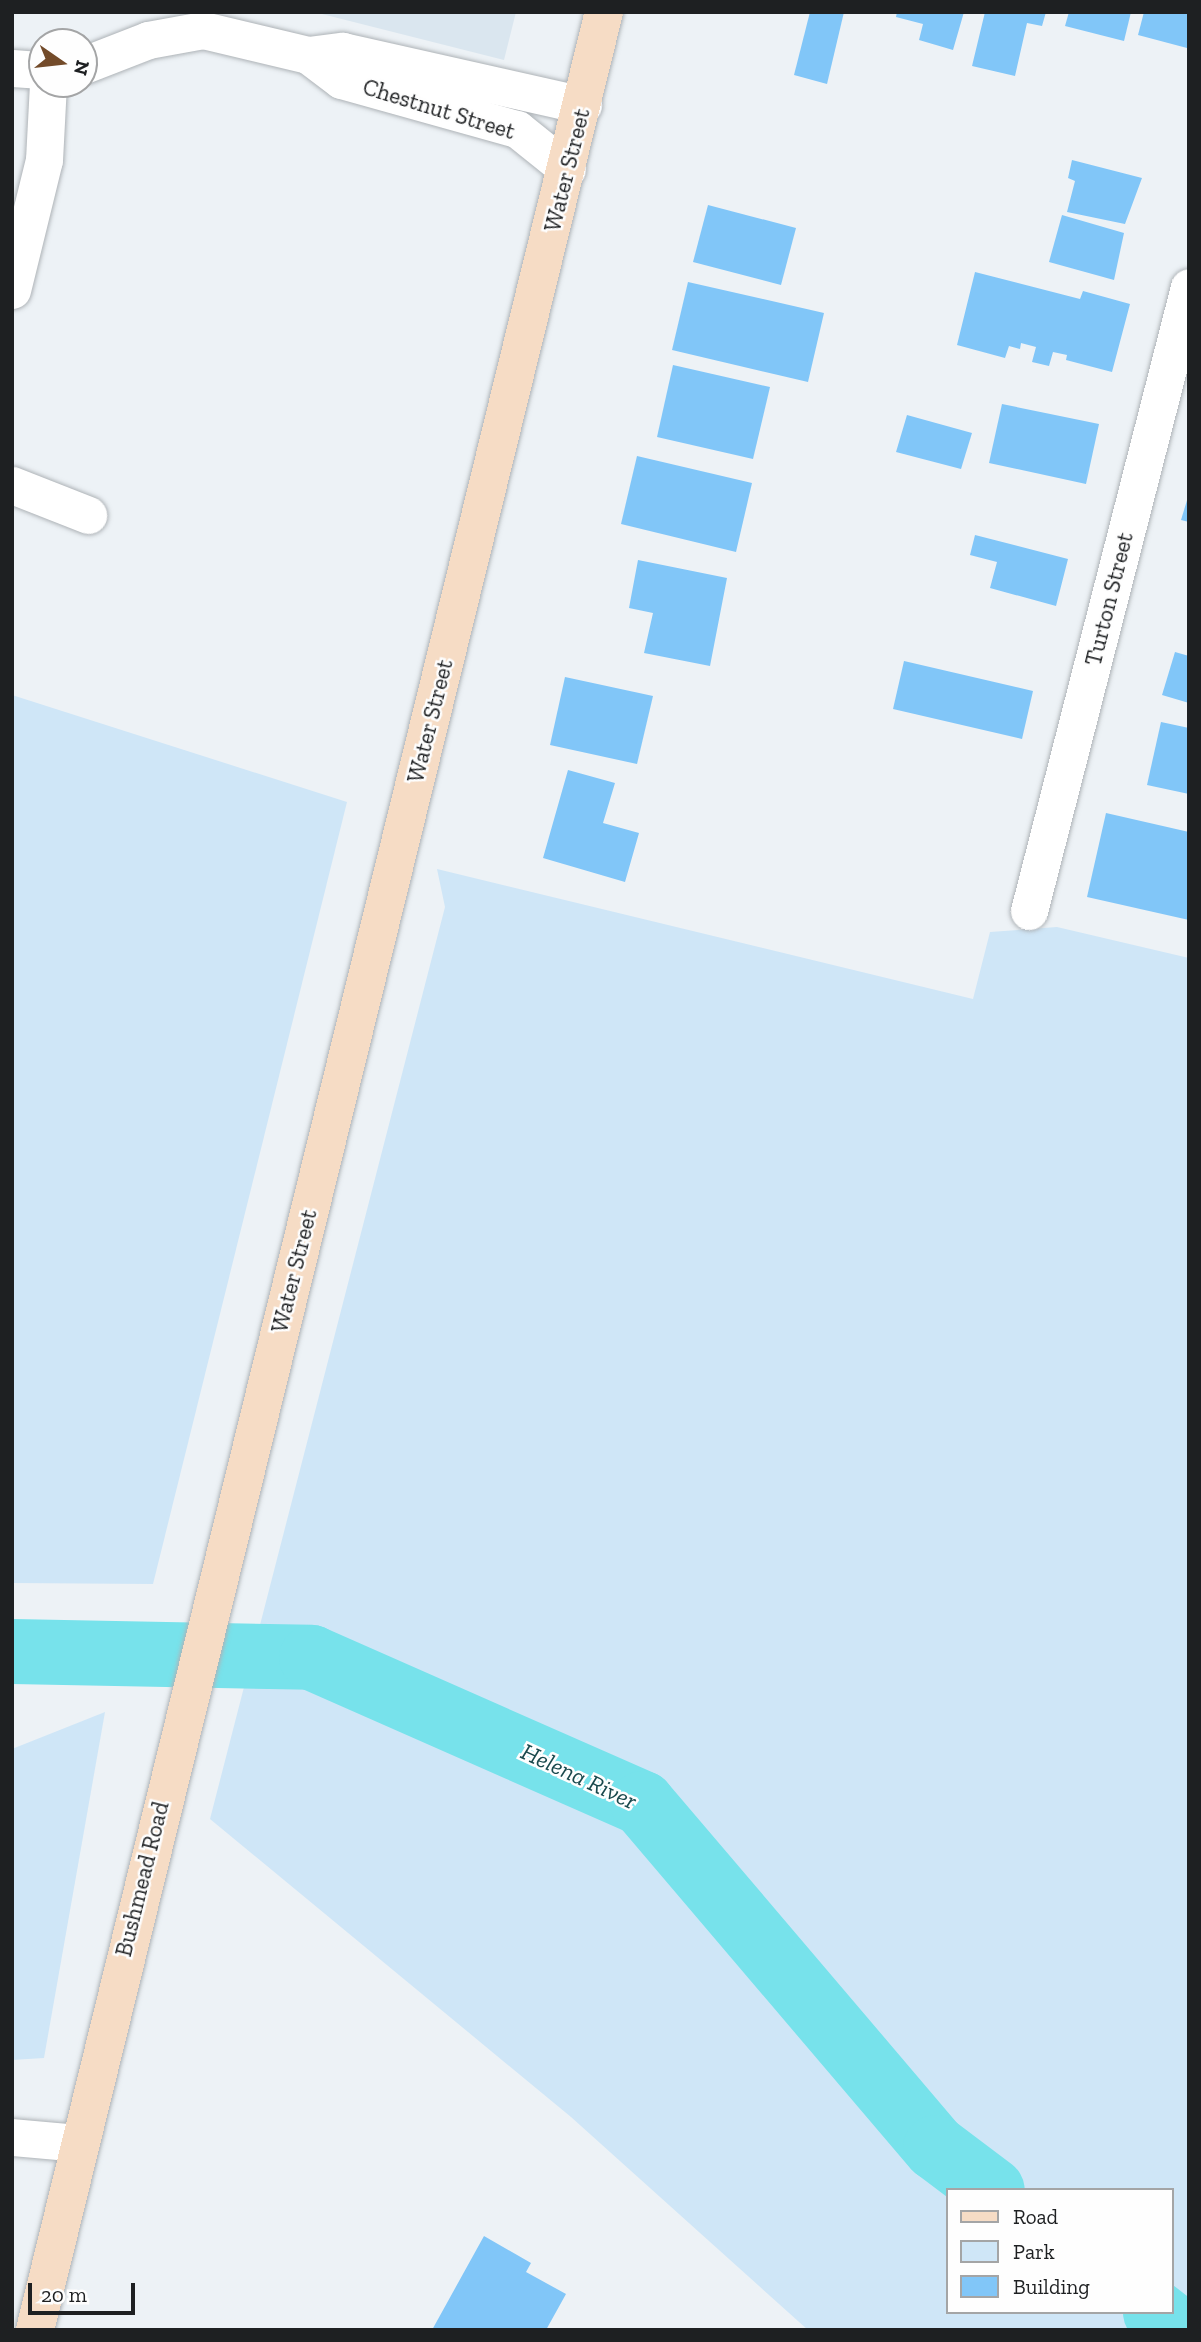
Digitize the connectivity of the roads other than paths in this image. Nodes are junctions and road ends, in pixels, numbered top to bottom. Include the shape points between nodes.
1 (604, 12) edge
2 (308, 55) junction
3 (98, 60) edge
4 (47, 98) edge
5 (583, 105) junction
6 (568, 169) junction
7 (1189, 287) edge
8 (12, 290) edge
9 (12, 485) edge
10 (88, 514) dead end
11 (1029, 911) dead end
12 (255, 1429) joint
13 (12, 2137) edge
14 (79, 2143) junction
15 (35, 2330) edge

1 - 5 main road, Water Street
2 - 3 street, Chestnut Street via 203,30 148,40
2 - 5 street, Chestnut Street via 343,51
2 - 6 street, Chestnut Street via 341,80 517,129
4 - 8 street via 44,160
5 - 6 main road, Water Street
6 - 12 main road, Water Street
7 - 11 street, Turton Street
9 - 10 street
12 - 14 main road, Bushmead Road
13 - 14 street
14 - 15 main road, Bushmead Road

